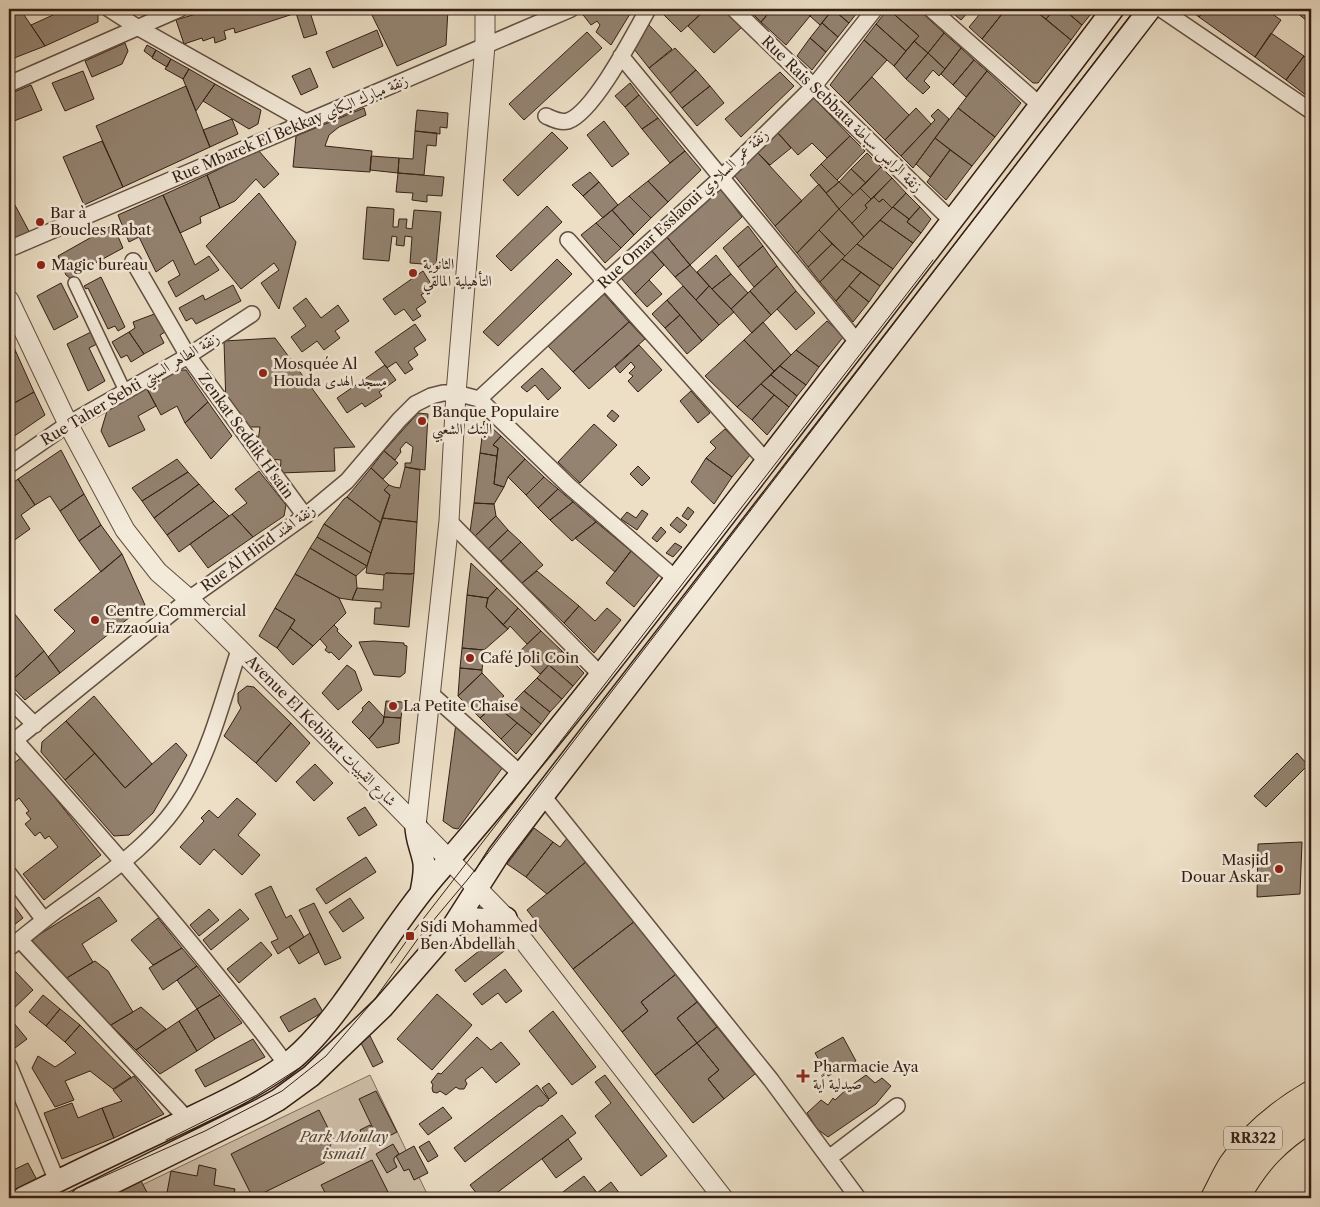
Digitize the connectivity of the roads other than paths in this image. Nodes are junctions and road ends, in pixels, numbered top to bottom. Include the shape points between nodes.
1 (109, 9) edge
2 (180, 9) edge
3 (485, 9) edge
4 (572, 9) edge
5 (648, 9) edge
6 (734, 9) edge
7 (875, 9) edge
8 (931, 9) edge
9 (1114, 9) edge
10 (1150, 9) edge
11 (1161, 9) edge
12 (137, 27) junction
13 (485, 45) junction
14 (621, 56) junction
15 (9, 84) edge
16 (814, 86) junction
17 (1040, 106) junction
18 (1311, 111) edge
19 (546, 116) dead end
20 (306, 122) junction
21 (722, 177) junction
22 (950, 220) junction
23 (568, 240) dead end
24 (9, 250) edge
25 (133, 261) dead end
26 (606, 281) junction
27 (74, 283) dead end
28 (9, 300) edge
29 (252, 314) dead end
30 (858, 343) junction
31 (188, 356) junction
32 (125, 391) junction
33 (456, 393) junction
34 (479, 399) junction
35 (68, 424) junction
36 (766, 461) junction
37 (9, 465) edge
38 (305, 516) junction
39 (449, 521) junction
40 (676, 579) junction
41 (189, 599) junction
42 (239, 650) junction
43 (601, 675) junction
44 (431, 694) junction
45 (9, 699) edge
46 (35, 725) junction
47 (12, 743) edge
48 (521, 774) junction
49 (544, 796) junction
50 (416, 826) junction
51 (449, 860) junction
52 (124, 862) junction
53 (9, 874) edge
54 (473, 884) junction
55 (421, 892) junction
56 (506, 918) junction
57 (44, 920) junction
58 (453, 926) junction
59 (14, 944) edge
60 (286, 1064) junction
61 (9, 1066) edge
62 (14, 1089) edge
63 (1311, 1093) edge
64 (897, 1106) dead end
65 (188, 1119) junction
66 (1311, 1120) edge
67 (829, 1158) junction
68 (57, 1181) junction
69 (23, 1198) edge
70 (82, 1198) edge
71 (723, 1198) edge
72 (858, 1198) edge
73 (1213, 1198) edge
74 (1237, 1198) edge

1 - 12 street
2 - 12 street
3 - 13 street
4 - 13 street, Rue Mbarek El Bekkay زنقة مبارك البكاي
5 - 14 street
6 - 16 street, Rue Rais Sebbata زنقة الرايس سباطة
7 - 16 street, Rue Omar Esslaoui زنقة عمر السلاوي
8 - 17 street
9 - 17 main road
10 - 49 main road
11 - 18 street
12 - 15 street
12 - 20 street
13 - 20 street, Rue Mbarek El Bekkay زنقة مبارك البكاي
13 - 33 street
14 - 19 street via 581,113 566,122
14 - 21 street
16 - 21 street, Rue Omar Esslaoui زنقة عمر السلاوي
16 - 22 street, Rue Rais Sebbata زنقة الرايس سباطة
17 - 22 main road
20 - 24 street, Rue Mbarek El Bekkay زنقة مبارك البكاي
21 - 26 street, Rue Omar Esslaoui زنقة عمر السلاوي
21 - 30 street
22 - 30 main road
23 - 26 street
25 - 31 street, Zenkat Seddik H'sain
26 - 34 street, Rue Omar Esslaoui زنقة عمر السلاوي
26 - 36 street
27 - 32 street
28 - 35 street, Avenue El Kebibat شارع القبيبات
29 - 31 street, Rue Taher Sebti زنقة الطاهر السبتي
30 - 36 main road
31 - 32 street, Rue Taher Sebti زنقة الطاهر السبتي
31 - 38 street, Zenkat Seddik H'sain
32 - 35 street, Rue Taher Sebti زنقة الطاهر السبتي
33 - 34 street
33 - 38 street, Rue Al Hind زنقة الهند via 431,396 416,404 347,481
33 - 39 street
34 - 40 street via 569,486
35 - 37 street, Rue Taher Sebti زنقة الطاهر السبتي
35 - 41 street, Avenue El Kebibat شارع القبيبات via 125,530 158,572
36 - 40 main road
38 - 41 street, Rue Al Hind زنقة الهند
39 - 43 street
39 - 44 street
40 - 43 main road
41 - 42 street, Avenue El Kebibat شارع القبيبات
41 - 46 street, Rue Al Hind زنقة الهند
42 - 50 street, Avenue El Kebibat شارع القبيبات
42 - 52 street via 208,745 188,788 172,814
43 - 48 main road
44 - 48 street
44 - 50 street
45 - 46 street
46 - 47 street, Rue Al Hind زنقة الهند
47 - 52 street
48 - 51 main road
49 - 54 main road
49 - 67 street via 771,1080
50 - 51 street, Avenue El Kebibat شارع القبيبات
50 - 55 main road via 424,863
51 - 54 street, Avenue El Kebibat شارع القبيبات
51 - 55 main road
52 - 57 street
52 - 60 street
53 - 57 street
54 - 56 street, Avenue El Kebibat شارع القبيبات
54 - 58 main road
55 - 60 main road via 328,1023
56 - 58 main road via 477,919
56 - 71 street, Avenue El Kebibat شارع القبيبات
57 - 59 street
58 - 70 main road via 383,1007 295,1089 260,1110
59 - 65 street
60 - 65 main road via 238,1094
61 - 62 street
62 - 68 street
63 - 73 main road, RR322 via 1279,1114 1245,1146
64 - 67 street
65 - 68 main road
66 - 74 main road, RR322 via 1272,1148
67 - 72 street
68 - 69 main road

